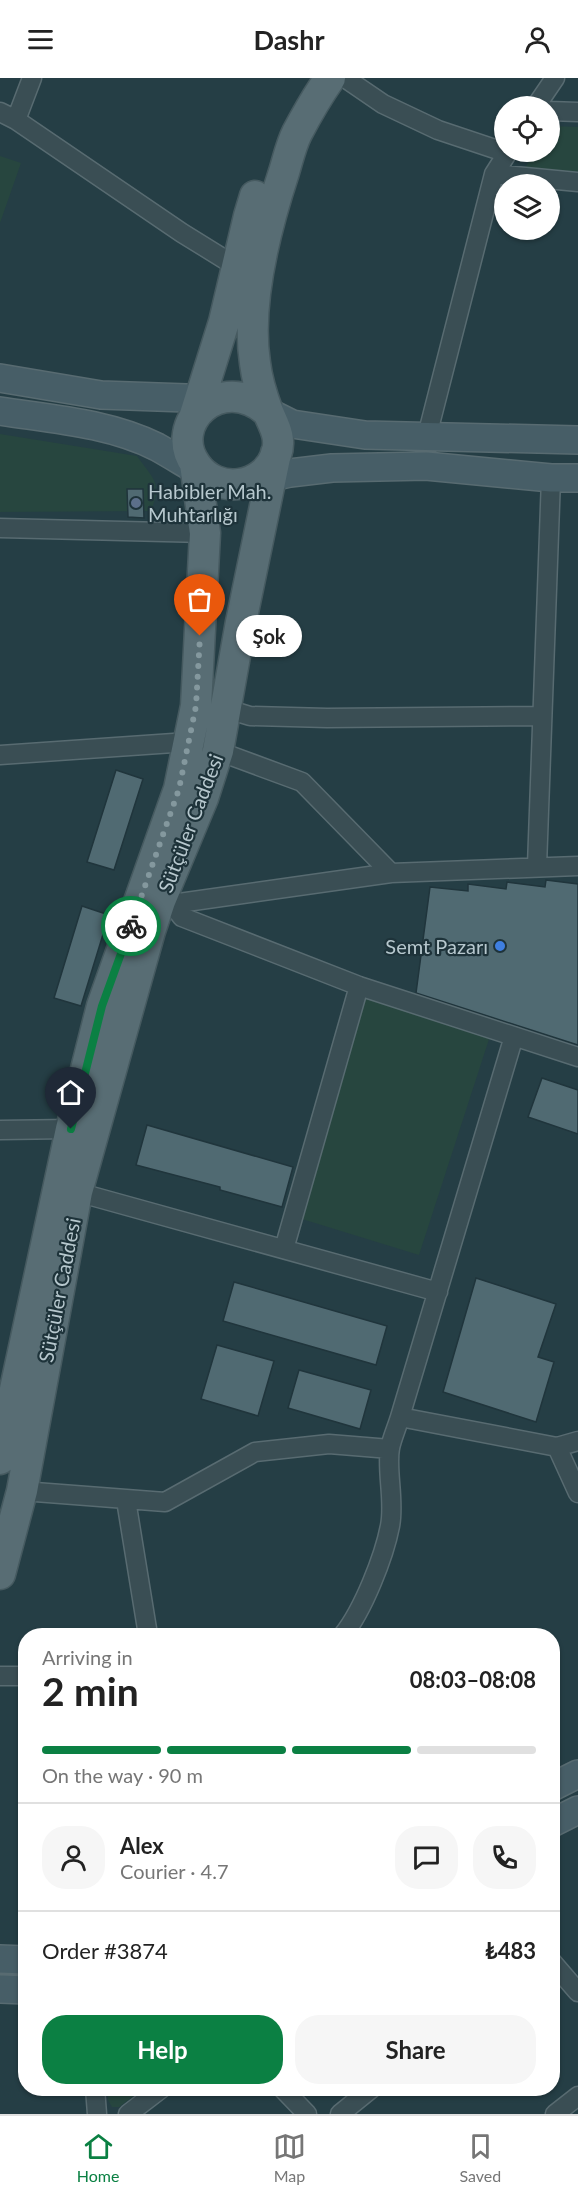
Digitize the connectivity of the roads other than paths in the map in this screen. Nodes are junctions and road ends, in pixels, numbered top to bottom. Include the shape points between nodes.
1 (32, 78) edge
2 (306, 78) edge
3 (330, 78) edge
4 (345, 78) edge
5 (555, 78) edge
6 (543, 96) edge
7 (560, 111) edge
8 (578, 112) edge
9 (8, 116) edge
10 (494, 148) edge
11 (502, 162) edge
12 (494, 174) joint
13 (560, 180) edge
14 (578, 182) edge
15 (237, 267) junction
16 (0, 378) edge
17 (203, 406) junction
18 (0, 411) edge
19 (268, 412) junction
20 (427, 436) junction
21 (566, 439) edge
22 (198, 470) junction
23 (265, 471) junction
24 (551, 478) junction
25 (578, 478) edge
26 (0, 528) edge
27 (205, 533) junction
28 (227, 709) junction
29 (542, 716) junction
30 (189, 742) junction
31 (218, 751) junction
32 (0, 755) edge
33 (537, 866) junction
34 (578, 866) edge
35 (391, 873) junction
36 (166, 903) junction
37 (359, 986) junction
38 (514, 1036) junction
39 (578, 1057) edge
40 (71, 1129) junction
41 (0, 1130) edge
42 (77, 1191) junction
43 (284, 1249) junction
44 (438, 1292) junction
45 (8, 1374) edge
46 (400, 1417) junction
47 (578, 1441) edge
48 (557, 1448) junction
49 (390, 1449) junction
50 (0, 1459) edge
51 (22, 1491) junction
52 (578, 1493) edge
53 (126, 1500) junction
54 (0, 1574) edge
55 (147, 1628) edge
56 (349, 1628) edge
57 (0, 1676) edge
58 (18, 1676) edge
59 (578, 1774) edge
60 (560, 1783) edge
61 (578, 1810) edge
62 (560, 1819) edge
63 (0, 1959) edge
64 (18, 1960) edge
65 (560, 1971) edge
66 (0, 1989) edge
67 (18, 1990) edge
68 (578, 1992) edge
69 (96, 2096) edge
70 (152, 2096) edge
71 (290, 2096) edge
72 (362, 2096) edge
73 (578, 2096) edge
74 (97, 2114) edge
75 (128, 2114) edge
76 (307, 2114) edge
77 (340, 2114) edge
78 (555, 2114) edge

1 - 9 street
2 - 15 main road via 278,126
3 - 19 main road via 296,135 268,221 252,322 258,380
4 - 10 street via 383,104 438,130
5 - 6 street
7 - 8 street
9 - 15 street
11 - 12 street
12 - 20 street
13 - 14 street
15 - 17 main road
16 - 17 street via 101,395
17 - 19 main road via 230,396 244,397
17 - 22 main road via 189,434 189,450
18 - 22 street via 97,428 156,447
19 - 20 street via 291,424 320,429 365,435
19 - 23 main road via 278,439
20 - 21 street
21 - 24 street
22 - 23 main road via 218,483 233,485
22 - 27 main road, Sütçüler Caddesi
23 - 24 street via 426,466
23 - 28 main road, Sütçüler Caddesi
24 - 25 street
24 - 29 street
26 - 27 street
27 - 30 main road, Sütçüler Caddesi via 196,706
28 - 29 street via 249,716 327,718
28 - 31 main road, Sütçüler Caddesi
29 - 33 street
30 - 32 street
30 - 40 main road, Sütçüler Caddesi via 179,789 102,1006
31 - 35 street via 302,782
31 - 36 main road, Sütçüler Caddesi
33 - 34 street
33 - 35 street
35 - 36 street
36 - 37 street via 182,916
36 - 42 main road, Sütçüler Caddesi via 126,1011
37 - 38 street
37 - 43 street
38 - 39 street
38 - 44 street
40 - 41 street
40 - 45 main road, Sütçüler Caddesi
42 - 43 street
42 - 51 main road, Sütçüler Caddesi
43 - 44 street
44 - 46 street
45 - 50 main road, Sütçüler Caddesi
46 - 48 street
46 - 49 street
47 - 48 street
48 - 52 street
49 - 53 street via 329,1444 255,1452 165,1502
49 - 56 street via 390,1525 363,1602
51 - 53 street
51 - 54 main road, Sütçüler Caddesi
53 - 55 street
57 - 58 street
59 - 60 street
61 - 62 street
63 - 64 street
65 - 68 street
66 - 67 street
69 - 74 street
70 - 75 street
71 - 76 street
72 - 77 street
73 - 78 street

